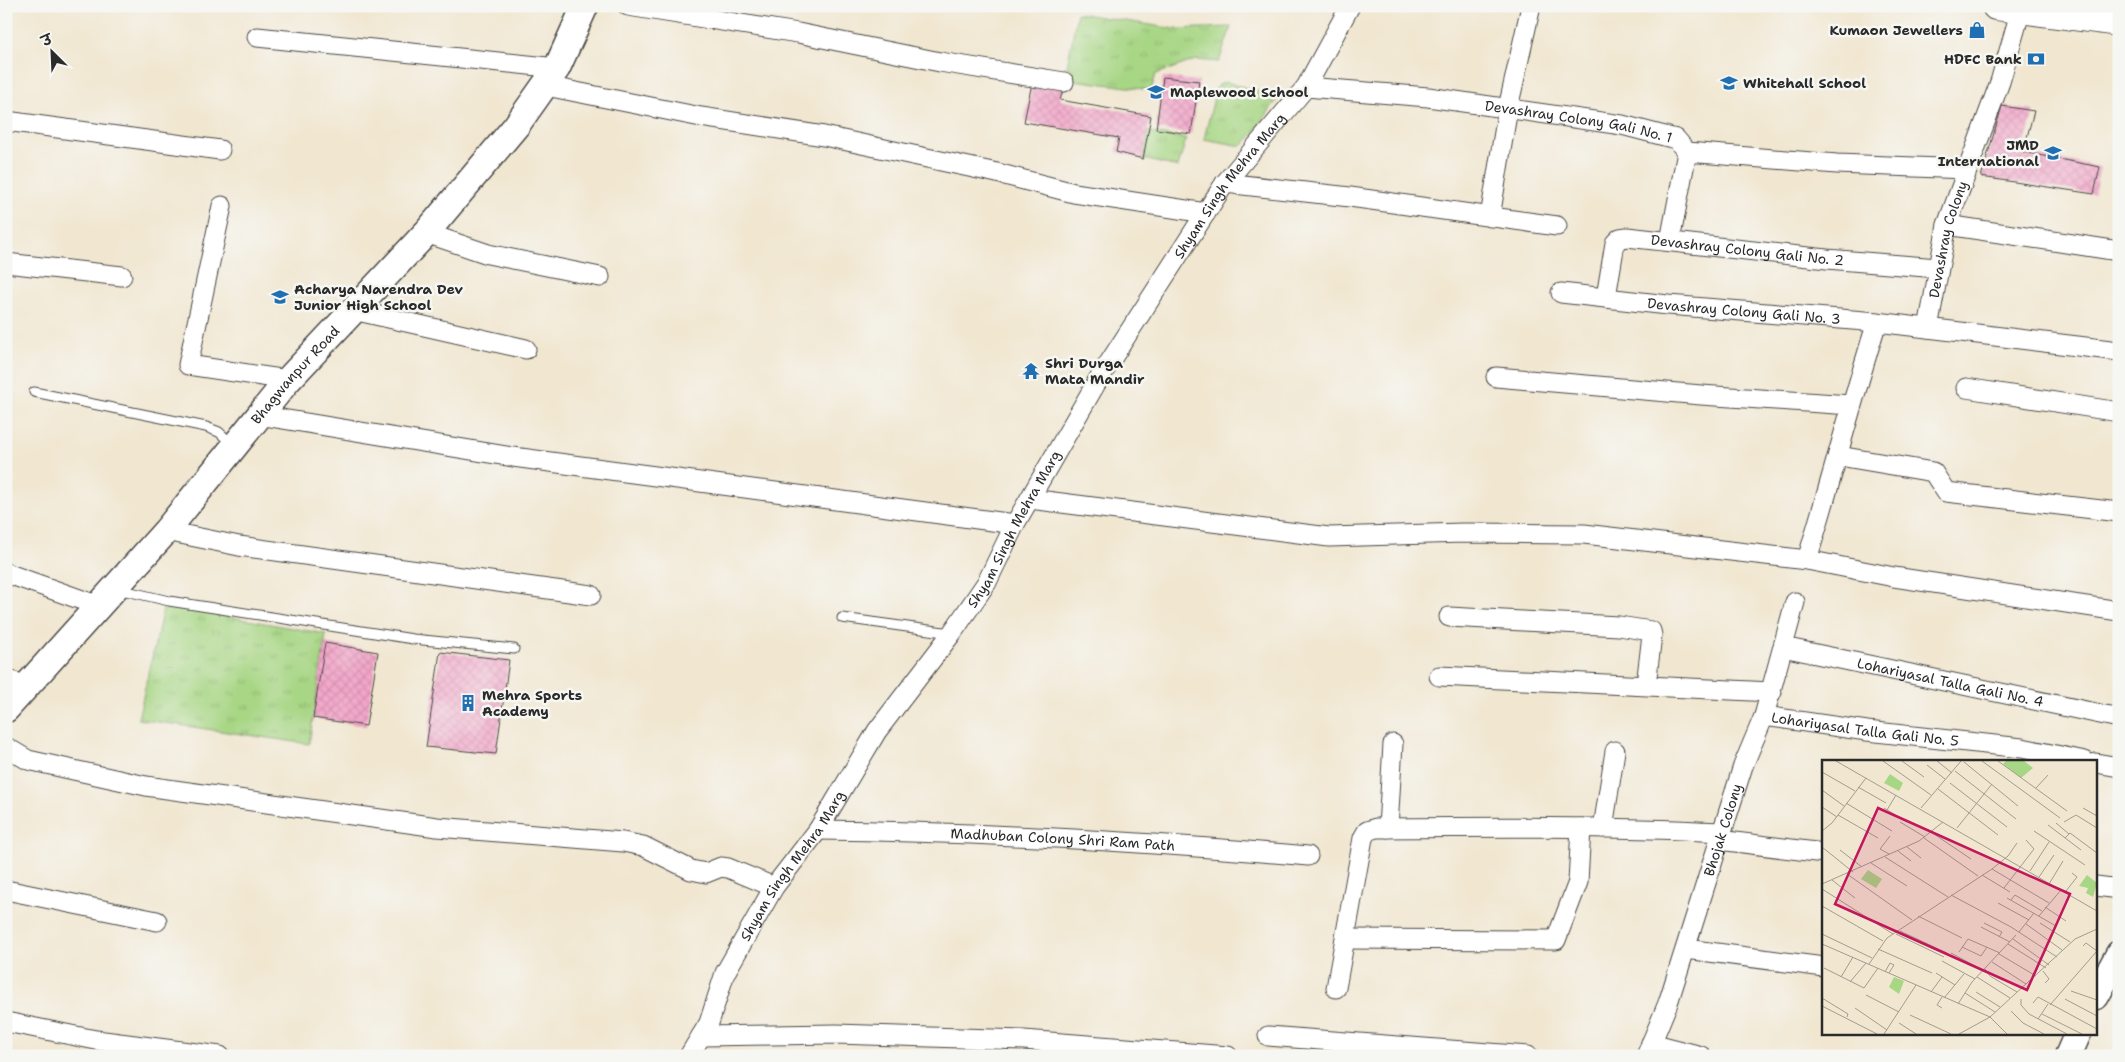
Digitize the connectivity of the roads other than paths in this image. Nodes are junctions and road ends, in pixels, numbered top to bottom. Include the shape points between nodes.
1 (585, 6) edge
2 (628, 6) edge
3 (1350, 6) edge
4 (1531, 6) edge
5 (2013, 7) edge
6 (2119, 22) edge
7 (257, 38) dead end
8 (552, 77) junction
9 (1064, 82) dead end
10 (1306, 87) junction
11 (1508, 108) junction
12 (6, 120) edge
13 (220, 150) dead end
14 (1687, 152) junction
15 (1966, 169) junction
16 (1226, 183) junction
17 (222, 206) dead end
18 (1206, 213) junction
19 (1490, 217) junction
20 (1947, 225) junction
21 (1557, 226) dead end
22 (426, 233) junction
23 (1670, 241) junction
24 (2119, 251) edge
25 (6, 262) edge
26 (1938, 268) junction
27 (122, 276) dead end
28 (600, 277) dead end
29 (1561, 293) dead end
30 (1606, 297) junction
31 (353, 310) junction
32 (1877, 322) junction
33 (1928, 328) junction
34 (526, 349) dead end
35 (2119, 351) edge
36 (1496, 377) dead end
37 (288, 380) junction
38 (1966, 388) dead end
39 (34, 392) dead end
40 (1851, 405) junction
41 (2119, 412) edge
42 (258, 415) junction
43 (233, 445) junction
44 (1838, 456) junction
45 (1030, 499) junction
46 (2119, 512) edge
47 (1015, 524) junction
48 (166, 531) junction
49 (1807, 560) junction
50 (6, 573) edge
51 (591, 595) dead end
52 (107, 597) junction
53 (1795, 602) dead end
54 (2119, 611) edge
55 (1449, 617) dead end
56 (842, 618) dead end
57 (952, 633) junction
58 (1783, 647) junction
59 (514, 649) dead end
60 (1439, 676) dead end
61 (17, 682) edge
62 (1646, 685) junction
63 (1772, 692) junction
64 (6, 709) edge
65 (1764, 716) junction
66 (2119, 718) edge
67 (1394, 744) dead end
68 (6, 747) edge
69 (1615, 751) dead end
70 (2080, 760) edge
71 (2098, 763) edge
72 (2119, 767) edge
73 (1388, 828) junction
74 (1581, 828) junction
75 (1603, 828) junction
76 (818, 830) junction
77 (1720, 836) junction
78 (1822, 853) edge
79 (1308, 856) dead end
80 (2098, 886) edge
81 (774, 888) junction
82 (2119, 889) edge
83 (6, 890) edge
84 (157, 921) dead end
85 (1345, 939) junction
86 (1686, 949) junction
87 (2119, 954) edge
88 (1822, 967) edge
89 (1336, 988) dead end
90 (2098, 992) edge
91 (6, 1022) edge
92 (2078, 1034) edge
93 (701, 1036) junction
94 (1268, 1036) dead end
95 (1649, 1050) edge
96 (1432, 1053) edge
97 (220, 1056) edge
98 (689, 1056) edge
99 (1228, 1056) edge
100 (1528, 1056) edge
101 (1702, 1056) edge
102 (2068, 1056) edge

1 - 8 street, Bhagwanpur Road
2 - 9 street via 798,33 940,62
3 - 10 street, Shyam Singh Mehra Marg
4 - 11 street
5 - 6 main road
5 - 15 street, Devashray Colony via 2000,82
7 - 8 street
8 - 18 street via 701,117 824,136 1074,193
8 - 22 street, Bhagwanpur Road via 516,126
10 - 11 street, Devashray Colony Gali No. 1 via 1428,97
10 - 16 street, Shyam Singh Mehra Marg
11 - 14 street, Devashray Colony Gali No. 1 via 1631,127 1676,139
11 - 19 street
12 - 13 street
14 - 15 street, Devashray Colony Gali No. 1 via 1837,164
14 - 23 street
15 - 20 street, Devashray Colony
16 - 18 street, Shyam Singh Mehra Marg
16 - 19 street
17 - 37 street via 188,366
18 - 45 street, Shyam Singh Mehra Marg via 1098,380
19 - 21 street
20 - 24 street
20 - 26 street, Devashray Colony
22 - 28 street via 488,254
22 - 31 street, Bhagwanpur Road
23 - 26 street, Devashray Colony Gali No. 2
23 - 30 street, Devashray Colony Gali No. 2 via 1620,238 1616,243
25 - 27 street
26 - 33 street, Devashray Colony
29 - 30 street, Devashray Colony Gali No. 3
30 - 32 street, Devashray Colony Gali No. 3
31 - 34 street
31 - 37 street, Bhagwanpur Road
32 - 33 street, Devashray Colony Gali No. 3
32 - 40 street
33 - 35 street
36 - 40 street
37 - 42 street, Bhagwanpur Road
38 - 41 street
39 - 43 lane via 206,427 219,432
40 - 44 street
42 - 43 street, Bhagwanpur Road
42 - 47 street via 513,457
43 - 48 street, Bhagwanpur Road
44 - 46 street via 1933,472 1946,492
44 - 49 street
45 - 47 street, Shyam Singh Mehra Marg
45 - 49 street via 1329,537 1584,534
47 - 57 street, Shyam Singh Mehra Marg via 987,582
48 - 51 street via 239,546
48 - 52 street, Bhagwanpur Road
49 - 54 street via 1894,578
50 - 52 street
52 - 59 lane via 169,601 413,639
52 - 61 street, Bhagwanpur Road
53 - 58 street, Bhojak Colony
55 - 62 street via 1619,626 1651,631
56 - 57 lane
57 - 76 street, Shyam Singh Mehra Marg via 877,731
58 - 63 street, Bhojak Colony
58 - 66 street, Lohariyasal Talla Gali No. 4
60 - 62 street
61 - 64 street, Bhagwanpur Road
62 - 63 street
63 - 65 street, Bhojak Colony
65 - 70 street, Lohariyasal Talla Gali No. 5 via 2022,748
65 - 77 street, Bhojak Colony via 1743,766
67 - 73 street
68 - 81 street via 28,760 146,786 437,827 623,842 643,846 691,870 706,873 721,867 728,868
69 - 75 street
71 - 72 street
73 - 74 street
73 - 85 street via 1367,831 1363,838
74 - 75 street
74 - 85 street via 1578,882 1556,940
75 - 77 street
76 - 79 street, Madhuban Colony Shri Ram Path via 1118,841
76 - 81 street, Shyam Singh Mehra Marg
77 - 78 street
77 - 86 street, Bhojak Colony
80 - 82 street
81 - 93 street, Shyam Singh Mehra Marg via 725,973 709,1023
83 - 84 street
85 - 89 street
86 - 88 street
86 - 95 street, Bhojak Colony
87 - 90 street
91 - 97 street via 96,1040
92 - 102 street
93 - 98 street, Shyam Singh Mehra Marg
93 - 99 street via 836,1034 1004,1040
94 - 96 street
95 - 101 street
96 - 100 street

